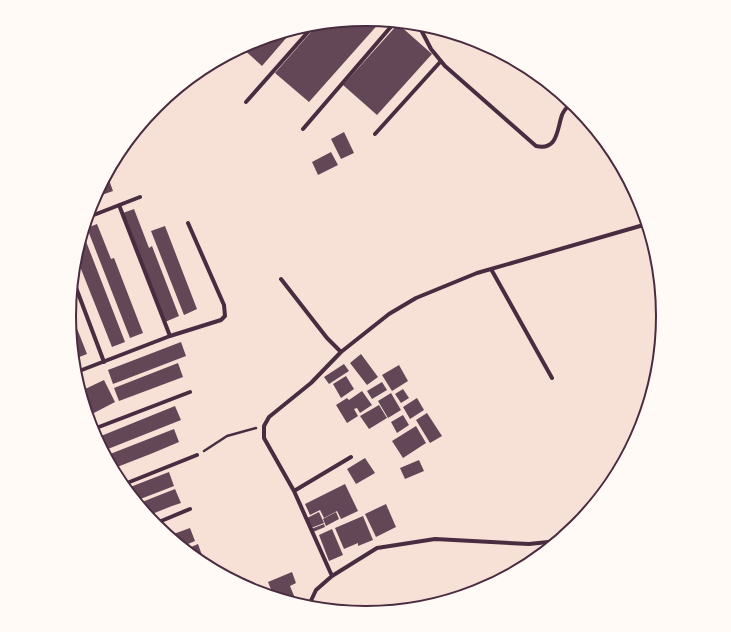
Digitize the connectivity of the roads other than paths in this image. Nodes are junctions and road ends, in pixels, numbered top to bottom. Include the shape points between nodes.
1 (390, 27) edge
2 (308, 32) edge
3 (422, 32) edge
4 (440, 61) junction
5 (246, 102) dead end
6 (567, 108) edge
7 (303, 129) dead end
8 (375, 134) dead end
9 (140, 197) dead end
10 (119, 205) junction
11 (94, 215) edge
12 (188, 223) dead end
13 (641, 226) edge
14 (491, 269) junction
15 (281, 279) dead end
16 (77, 290) edge
17 (170, 336) junction
18 (341, 352) junction
19 (104, 362) junction
20 (81, 371) edge
21 (552, 378) dead end
22 (190, 392) dead end
23 (98, 427) edge
24 (197, 455) road end
25 (351, 457) dead end
26 (128, 483) edge
27 (294, 491) junction
28 (190, 509) dead end
29 (160, 521) edge
30 (547, 542) edge
31 (332, 576) junction
32 (311, 600) edge

1 - 7 street
2 - 5 street
3 - 4 street
4 - 6 street via 491,108 541,148 554,140 562,115
4 - 8 street
9 - 10 street
10 - 11 street
10 - 17 street
12 - 17 street via 224,305 225,316 221,320
13 - 14 street
14 - 18 street via 416,298 389,314
14 - 21 street
15 - 18 street
16 - 19 street
17 - 19 street
18 - 27 street via 311,384 268,417 264,426 264,438
19 - 20 street
22 - 23 street
24 - 26 street
25 - 27 street
27 - 31 street
28 - 29 street
30 - 31 street via 529,544 435,539 377,548
31 - 32 street via 316,590

